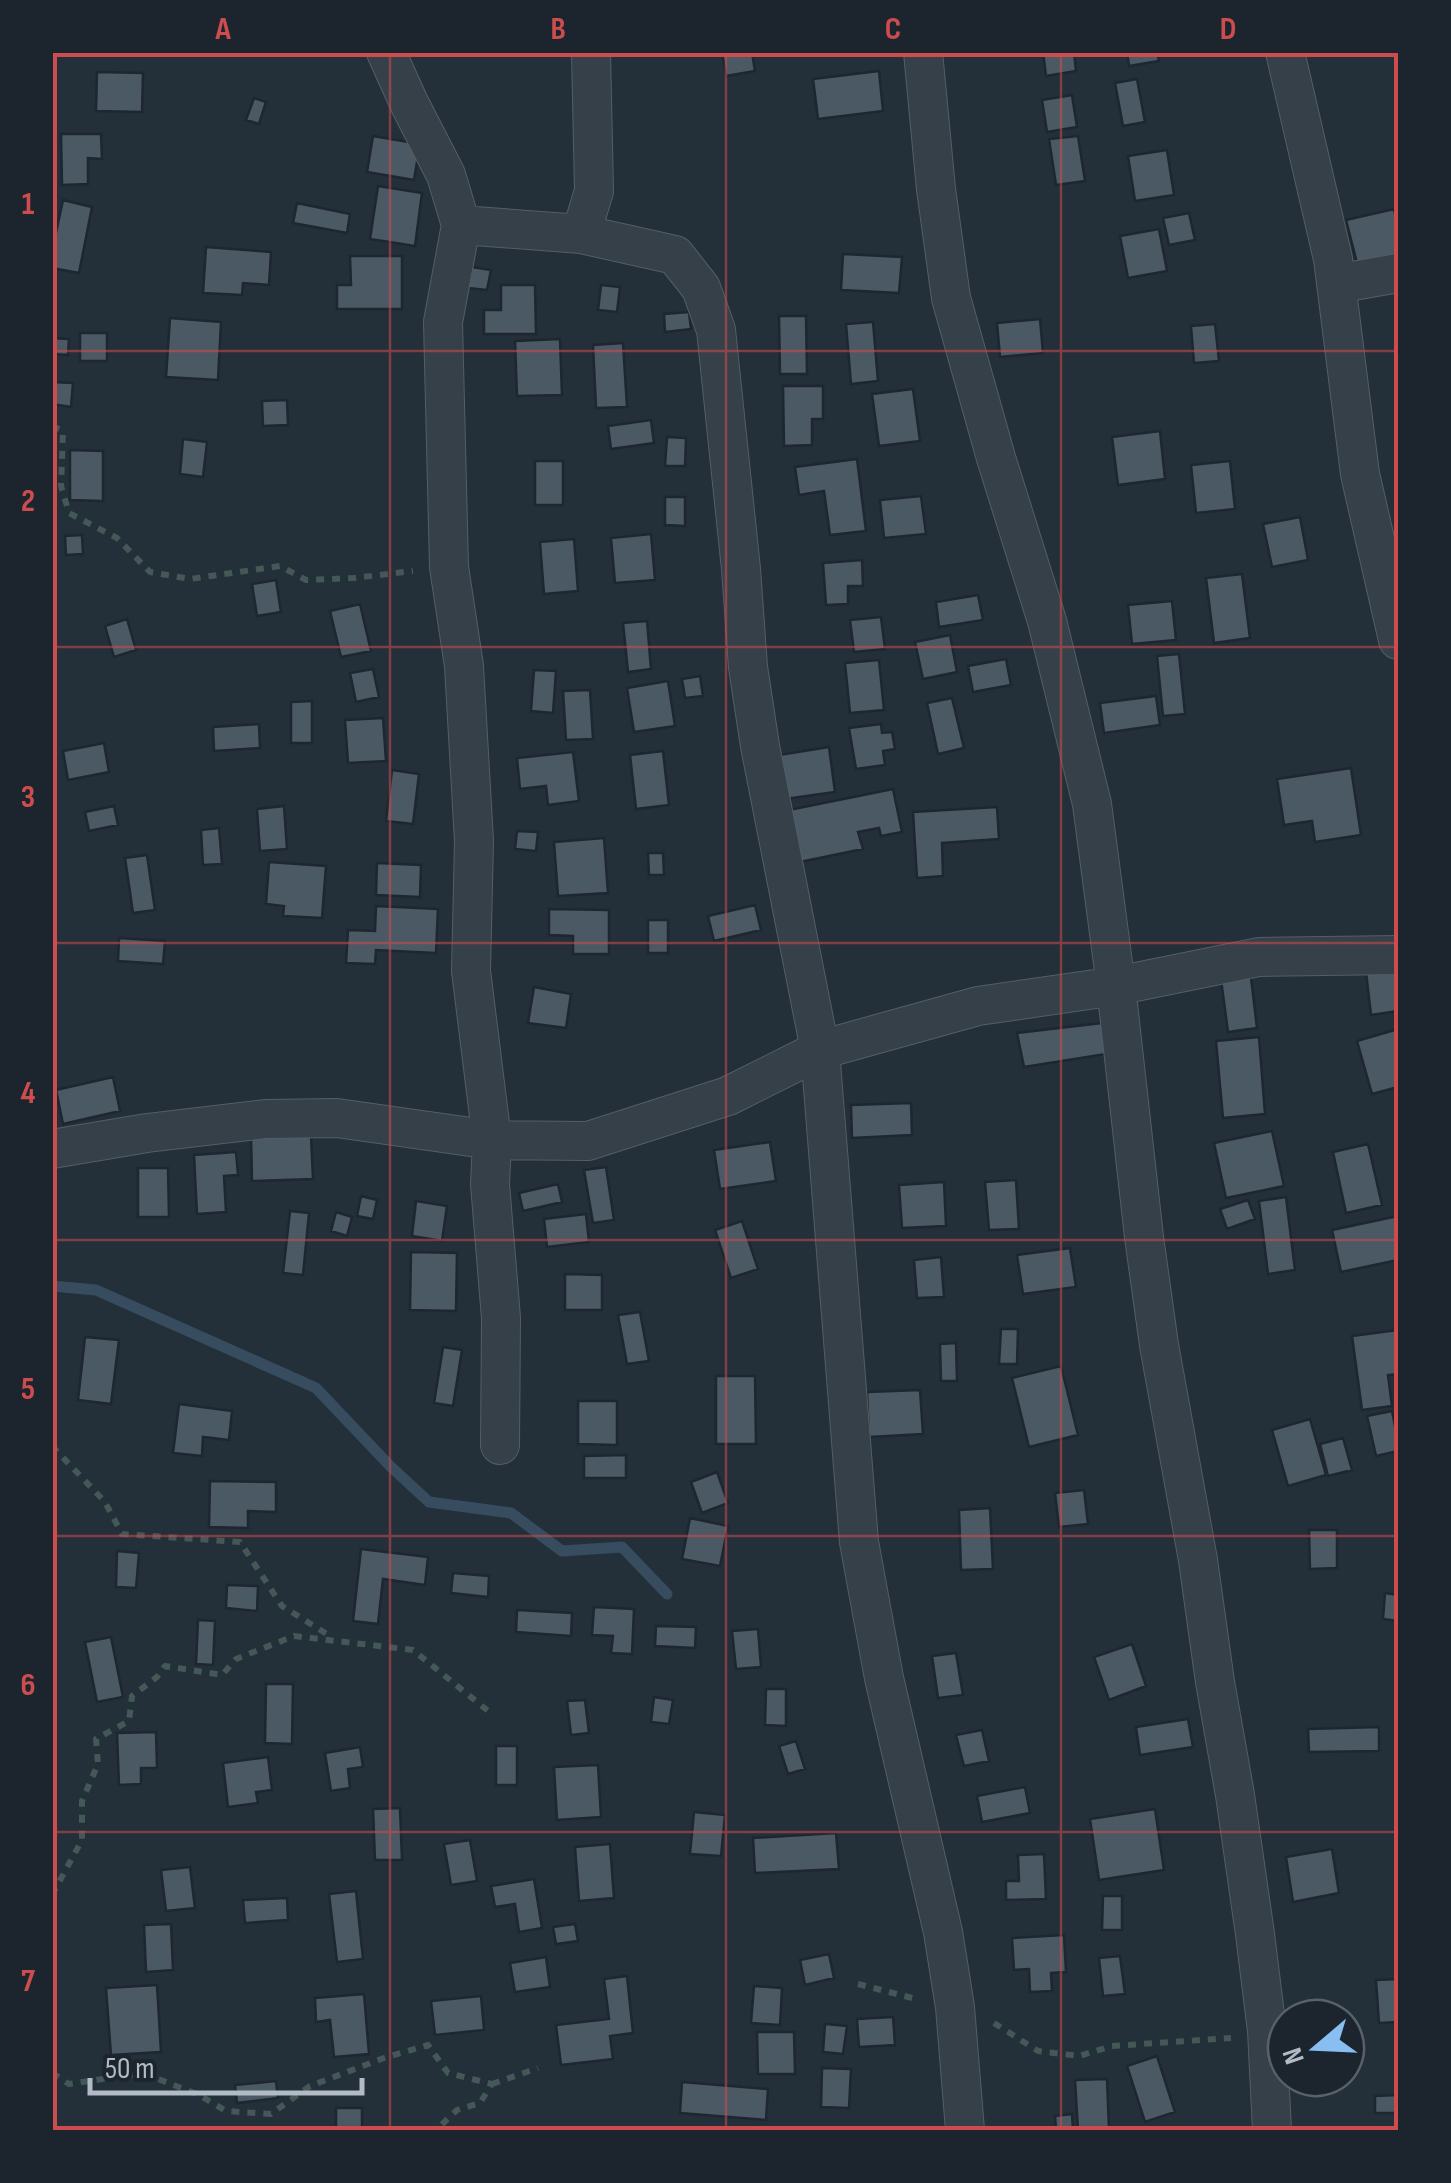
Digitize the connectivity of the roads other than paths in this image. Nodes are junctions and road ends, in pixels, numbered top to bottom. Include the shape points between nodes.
1 (386, 52) edge
2 (592, 52) edge
3 (923, 52) edge
4 (1285, 52) edge
5 (461, 225) junction
6 (581, 234) junction
7 (1398, 272) edge
8 (1336, 284) junction
9 (1398, 640) edge
10 (1398, 955) edge
11 (1116, 986) junction
12 (820, 1050) junction
13 (492, 1140) junction
14 (52, 1149) edge
15 (500, 1444) dead end
16 (965, 2130) edge
17 (1272, 2130) edge

1 - 5 street via 446,175
2 - 6 street via 594,191
3 - 11 street via 951,298 1048,621 1092,804
4 - 8 street
5 - 6 street
5 - 13 street via 443,322 449,566 464,666 474,841 471,971
6 - 12 street via 674,255 701,288 716,330 751,687
7 - 8 street
8 - 9 street via 1360,474
10 - 11 street via 1259,957
11 - 12 street via 978,1006
11 - 17 street via 1158,1345 1236,1794 1267,2031
12 - 13 street via 728,1096 588,1142
12 - 16 street via 860,1542 943,1932
13 - 14 street via 338,1118 284,1118
13 - 15 street

